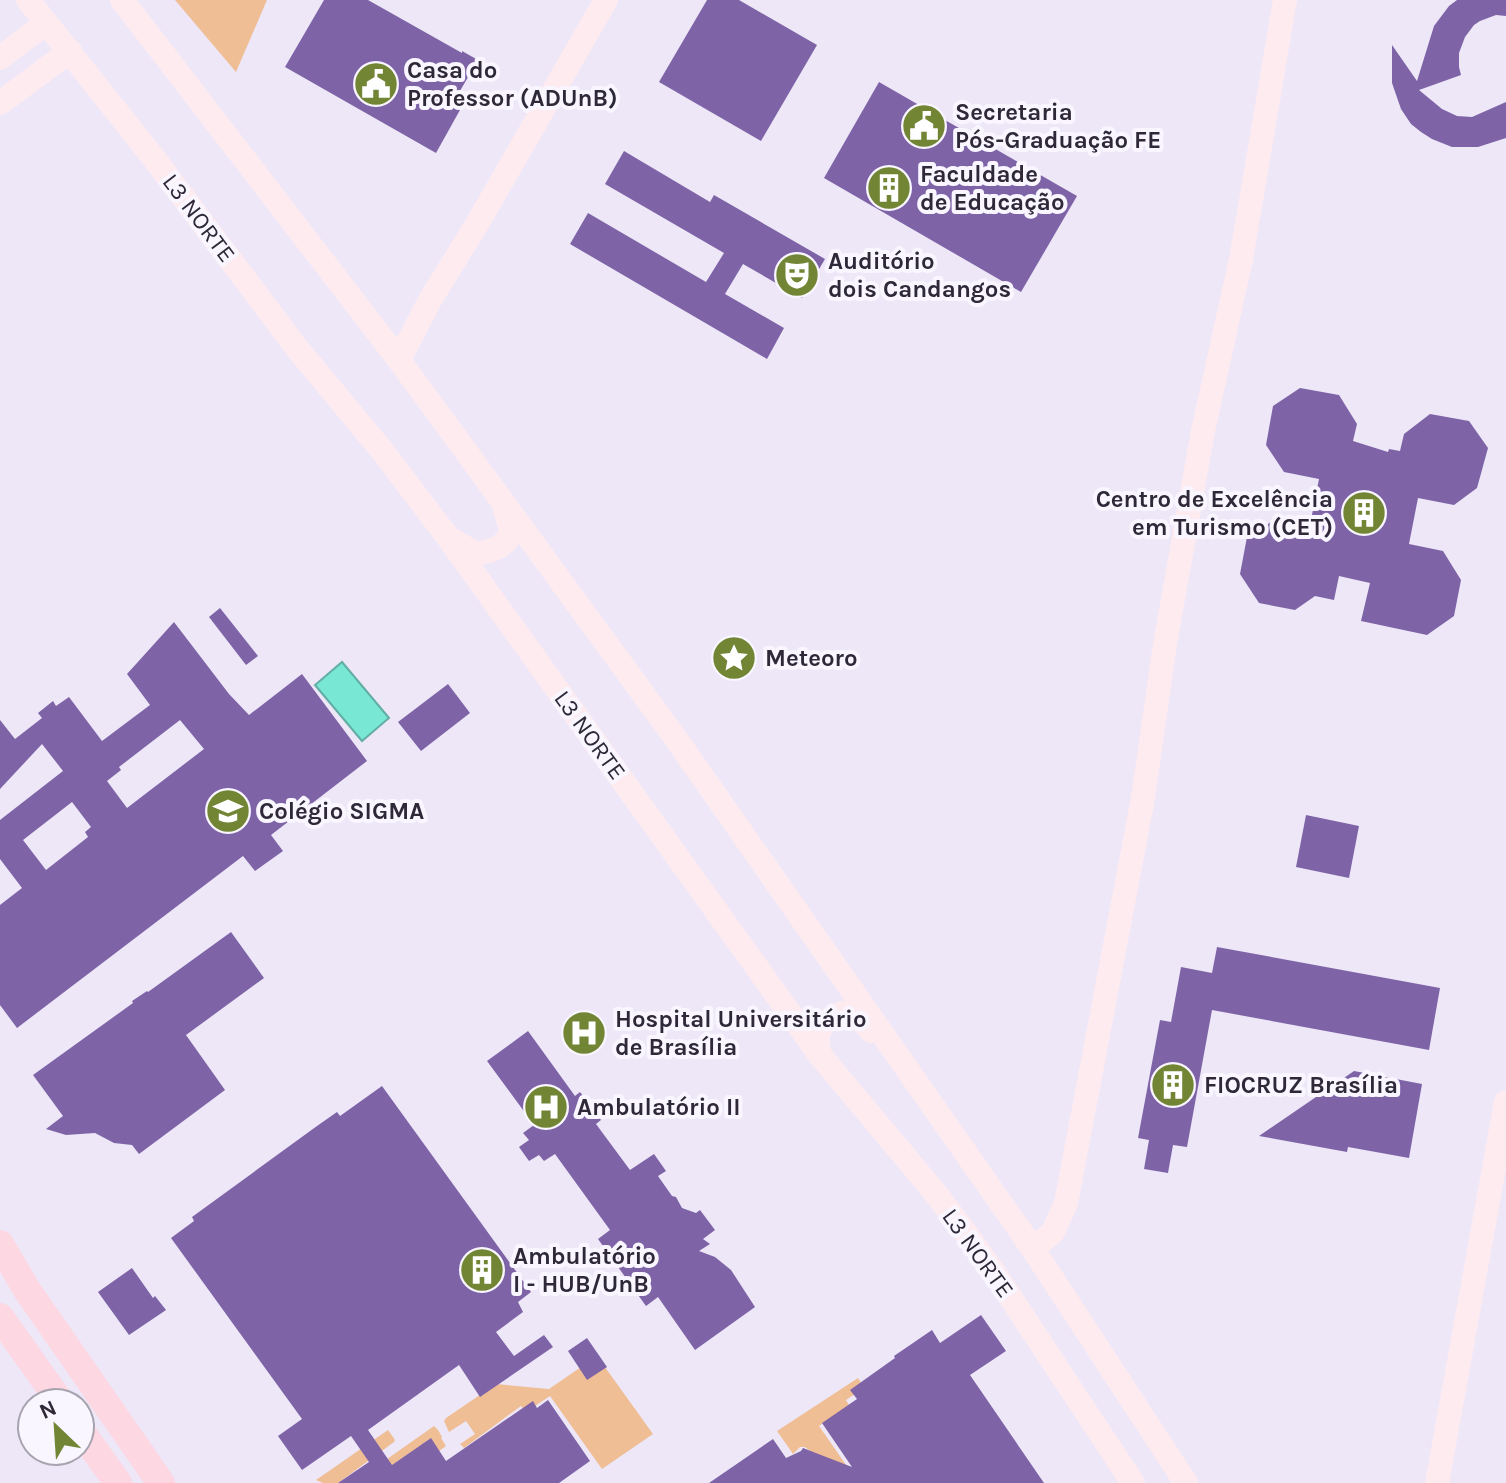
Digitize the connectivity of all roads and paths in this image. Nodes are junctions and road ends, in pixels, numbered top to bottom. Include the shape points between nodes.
1 (28, 0) edge
2 (122, 0) edge
3 (606, 0) edge
4 (1285, 0) edge
5 (46, 23) junction
6 (70, 51) junction
7 (0, 58) edge
8 (0, 103) edge
9 (399, 360) junction
10 (504, 503) junction
11 (447, 536) junction
12 (819, 1054) junction
13 (898, 1059) junction
14 (1506, 1102) edge
15 (0, 1244) edge
16 (1033, 1249) junction
17 (0, 1317) edge
18 (50, 1387) edge
19 (96, 1452) edge
20 (118, 1483) edge
21 (161, 1483) edge
22 (1133, 1483) edge
23 (1186, 1483) edge
24 (1437, 1483) edge

1 - 5 main road, L3 NORTE
2 - 9 main road, L3 NORTE
3 - 9 main road
4 - 16 main road via 1066,1203 1053,1232
5 - 6 main road, L3 NORTE
5 - 7 main road
6 - 8 main road
6 - 11 main road, L3 NORTE
9 - 10 main road, L3 NORTE
10 - 11 main road via 511,531 495,550 475,553
10 - 13 main road, L3 NORTE
11 - 12 main road, L3 NORTE
12 - 13 main road via 819,1030 846,1012
12 - 22 main road, L3 NORTE via 965,1232
13 - 16 main road, L3 NORTE
14 - 24 main road
15 - 21 main road
16 - 23 main road, L3 NORTE
17 - 18 main road
19 - 20 main road

